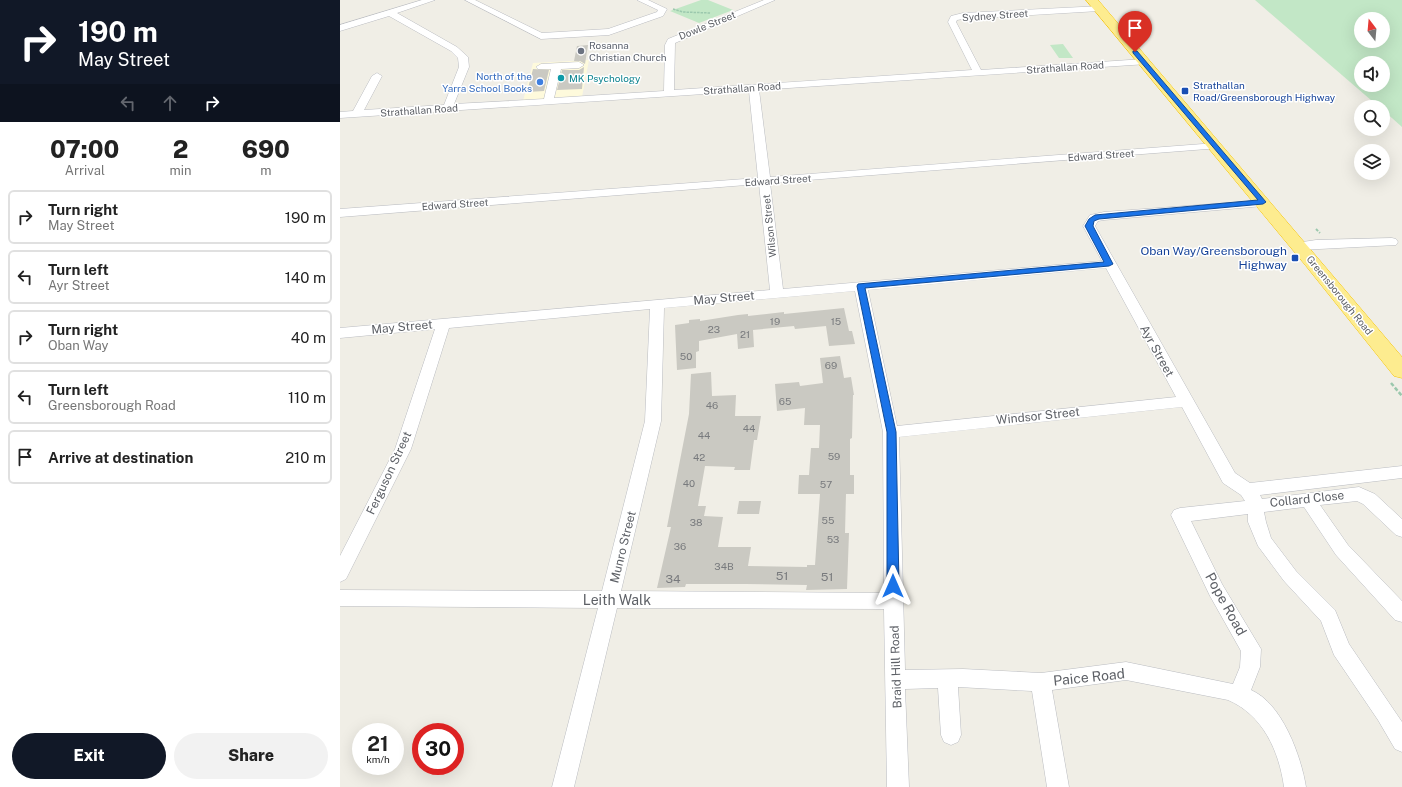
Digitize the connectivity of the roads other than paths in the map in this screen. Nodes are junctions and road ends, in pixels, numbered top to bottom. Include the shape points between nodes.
1 (431, 0) edge
2 (469, 0) edge
3 (641, 0) edge
4 (771, 0) edge
5 (1096, 4) edge
6 (390, 13) junction
7 (340, 28) edge
8 (1144, 62) junction
9 (579, 65) dead end
10 (556, 66) junction
11 (541, 67) dead end
12 (978, 73) junction
13 (377, 76) dead end
14 (754, 88) junction
15 (669, 93) junction
16 (548, 101) junction
17 (448, 108) junction
18 (357, 114) junction
19 (340, 115) edge
20 (1216, 146) junction
21 (764, 181) junction
22 (1263, 202) junction
23 (340, 213) edge
24 (1392, 242) dead end
25 (1300, 246) junction
26 (1109, 264) junction
27 (861, 286) junction
28 (777, 293) junction
29 (657, 304) junction
30 (444, 323) junction
31 (340, 333) edge
32 (1402, 371) edge
33 (1185, 401) junction
34 (892, 432) junction
35 (1402, 472) edge
36 (1251, 498) junction
37 (1308, 500) junction
38 (1180, 515) joint
39 (1402, 530) edge
40 (340, 574) edge
41 (340, 598) edge
42 (610, 600) junction
43 (893, 602) junction
44 (1402, 614) edge
45 (947, 679) junction
46 (897, 680) junction
47 (1041, 682) junction
48 (1238, 695) junction
49 (951, 735) dead end
50 (1402, 742) edge
51 (563, 787) edge
52 (898, 787) edge
53 (1058, 787) edge
54 (1294, 787) edge

1 - 6 street
2 - 3 street via 536,34 548,36 609,32 660,14 663,10
4 - 15 street, Dowle Street via 671,40
5 - 8 highway, Greensborough Road
5 - 12 street, Sydney Street via 954,18 952,22
6 - 7 street
6 - 17 street via 464,56 464,68
8 - 12 street, Strathallan Road
8 - 20 highway, Greensborough Road
9 - 10 street
10 - 11 street
10 - 16 street
12 - 14 street, Strathallan Road
13 - 18 street
14 - 15 street, Strathallan Road
14 - 21 street, Wilson Street
15 - 16 street, Strathallan Road
16 - 17 street, Strathallan Road
17 - 18 street, Strathallan Road
18 - 19 street, Strathallan Road
20 - 21 street, Edward Street
20 - 22 highway, Greensborough Road
21 - 23 street, Edward Street
21 - 28 street, Wilson Street
22 - 25 highway, Greensborough Road
22 - 26 street, Ayr Street via 1094,218 1090,222 1090,230
24 - 25 street
25 - 32 highway, Greensborough Road
26 - 27 street, May Street
26 - 33 street, Ayr Street
27 - 28 street, May Street
27 - 34 street, Braid Hill Road
28 - 29 street, May Street
29 - 30 street, May Street
29 - 42 street, Munro Street via 653,421
30 - 31 street, May Street
30 - 40 street, Ferguson Street via 404,449
33 - 34 street, Windsor Street
33 - 36 street, Ayr Street via 1229,478
34 - 43 street, Braid Hill Road
35 - 36 street
36 - 37 street, Collard Close
36 - 38 street, Collard Close
36 - 50 street via 1264,540 1286,571 1328,616 1344,654
37 - 39 street, Collard Close via 1359,494 1369,499
37 - 44 street via 1337,544
38 - 48 street, Pope Road via 1216,590 1251,649 1249,673
41 - 42 street, Leith Walk
42 - 43 street, Leith Walk
42 - 51 street, Munro Street
43 - 46 street, Braid Hill Road
45 - 46 street, Paice Road
45 - 47 street, Paice Road
45 - 49 street
46 - 52 street, Braid Hill Road
47 - 48 street, Paice Road via 1126,671
47 - 53 street
48 - 54 street, Paice Road via 1248,699 1265,713 1277,732 1292,767

